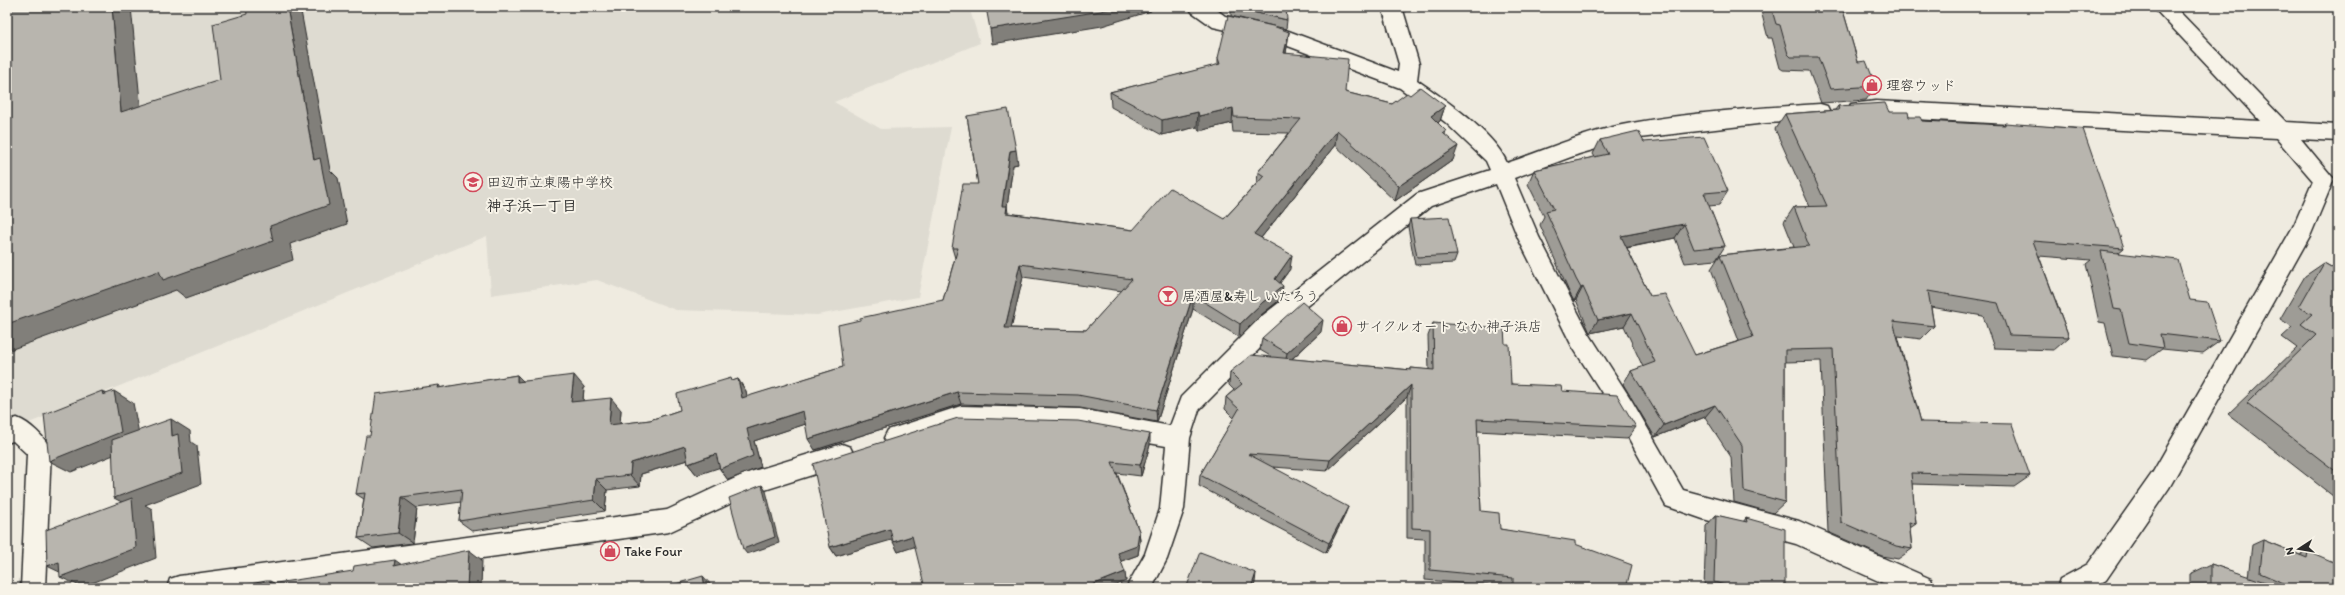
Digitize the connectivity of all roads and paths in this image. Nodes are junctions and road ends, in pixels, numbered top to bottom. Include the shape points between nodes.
1 (1199, 7) edge
2 (1392, 7) edge
3 (2163, 7) edge
4 (1407, 83) junction
5 (2280, 128) junction
6 (2338, 133) edge
7 (1502, 174) junction
8 (7, 432) edge
9 (1178, 438) junction
10 (33, 588) edge
11 (180, 588) edge
12 (1138, 588) edge
13 (1922, 588) edge
14 (2069, 588) edge

1 - 4 street via 1220,22 1275,33
2 - 4 street via 1409,64
3 - 5 street
4 - 7 street via 1457,121 1494,156
5 - 6 street
5 - 7 street via 1876,109 1766,115 1630,130
5 - 14 street via 2324,179 2303,228 2161,480 2097,572
7 - 9 street via 1424,200 1270,323 1189,404
7 - 13 street via 1529,238 1580,339 1624,408 1676,498 1702,508 1799,533
8 - 10 street via 17,429 39,450
9 - 11 street via 1080,420 961,417 744,485 669,521
9 - 12 street via 1172,509 1155,559

